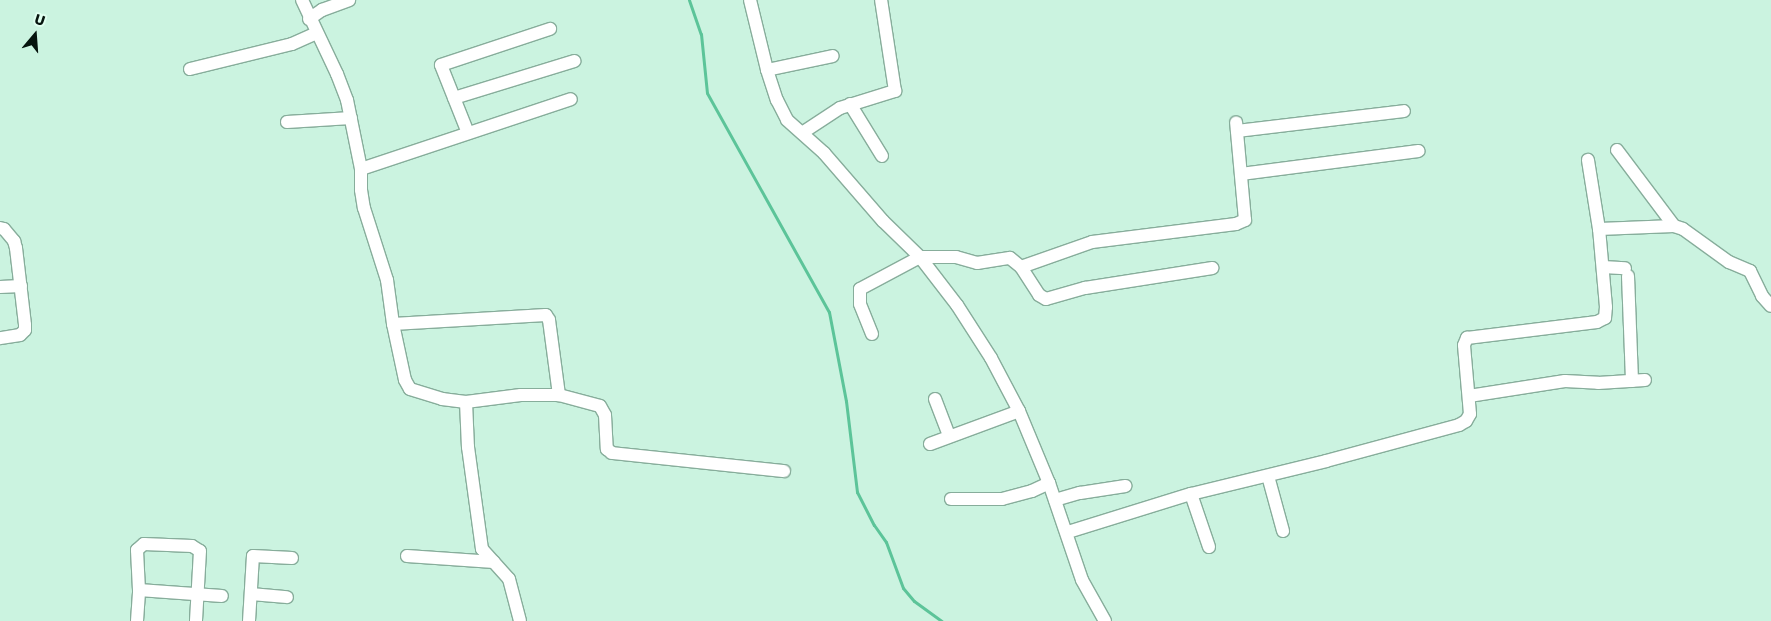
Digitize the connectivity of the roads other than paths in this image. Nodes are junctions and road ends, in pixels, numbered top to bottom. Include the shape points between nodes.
1 (302, 0) edge
2 (349, 0) edge
3 (750, 0) edge
4 (881, 0) edge
5 (309, 19) junction
6 (550, 29) dead end
7 (317, 33) junction
8 (833, 56) dead end
9 (574, 61) dead end
10 (190, 69) dead end
11 (767, 70) junction
12 (454, 98) junction
13 (571, 99) dead end
14 (850, 104) junction
15 (1404, 111) dead end
16 (351, 118) junction
17 (287, 122) dead end
18 (468, 133) junction
19 (802, 134) junction
20 (1618, 150) dead end
21 (1419, 151) dead end
22 (882, 156) dead end
23 (1588, 160) dead end
24 (361, 169) junction
25 (1241, 174) junction
26 (1674, 226) junction
27 (0, 228) edge
28 (1599, 229) junction
29 (920, 257) junction
30 (1021, 267) junction
31 (1603, 267) junction
32 (1212, 268) dead end
33 (21, 286) junction
34 (0, 288) edge
35 (1771, 306) edge
36 (393, 324) junction
37 (872, 334) dead end
38 (0, 338) edge
39 (1645, 380) dead end
40 (1632, 381) junction
41 (559, 395) junction
42 (1468, 396) junction
43 (935, 399) dead end
44 (466, 402) junction
45 (1019, 411) junction
46 (949, 436) junction
47 (930, 444) dead end
48 (784, 470) dead end
49 (1268, 476) junction
50 (1050, 483) junction
51 (1125, 486) dead end
52 (1192, 494) junction
53 (951, 499) dead end
54 (1056, 500) junction
55 (1283, 531) dead end
56 (1068, 532) junction
57 (1209, 547) dead end
58 (407, 556) dead end
59 (292, 558) dead end
60 (494, 562) junction
61 (139, 590) junction
62 (198, 594) junction
63 (251, 594) junction
64 (222, 596) dead end
65 (286, 597) dead end
66 (137, 621) edge
67 (196, 621) edge
68 (249, 621) edge
69 (520, 621) edge
70 (1105, 621) edge

1 - 5 street
2 - 5 street via 322,10
3 - 11 street
4 - 14 street via 895,91
5 - 7 street
6 - 12 street via 441,65
7 - 10 street via 292,44
7 - 16 street via 337,74
8 - 11 street
9 - 12 street
11 - 19 street via 781,111
12 - 18 street
13 - 18 street
14 - 19 street
14 - 22 street
15 - 25 street via 1237,126
16 - 17 street
16 - 24 street
18 - 24 street
19 - 29 street via 824,153 883,221
20 - 26 street
21 - 25 street
23 - 28 street
24 - 36 street via 364,208 387,280
25 - 30 street via 1245,220 1236,224 1092,242
26 - 28 street
26 - 35 street via 1690,232 1729,262 1750,270 1762,296
27 - 33 street via 14,241
28 - 31 street
29 - 30 street via 956,257 977,263 1010,258
29 - 37 street via 860,289 860,304
29 - 45 street via 991,358
30 - 32 street via 1039,295 1046,299 1085,288
31 - 40 street via 1626,272
31 - 42 street via 1606,314 1602,320 1467,338 1464,345
33 - 34 street
33 - 38 street via 25,330 14,337
36 - 41 street via 546,315
36 - 44 street via 405,380 410,389 442,399
39 - 40 street
40 - 42 street via 1565,382
41 - 44 street via 521,395
41 - 48 street via 600,406 605,414 607,449 612,453
42 - 49 street via 1469,418 1458,426
43 - 46 street
44 - 60 street via 468,447 482,549
45 - 46 street
45 - 50 street
46 - 47 street
49 - 52 street
49 - 55 street
50 - 53 street via 1002,499
50 - 54 street
51 - 54 street via 1080,492
52 - 56 street
52 - 57 street
54 - 56 street
56 - 70 street via 1082,580
58 - 60 street
59 - 63 street via 253,556
60 - 69 street via 508,580
61 - 62 street
61 - 62 street via 139,547 167,544 192,546 200,552
61 - 66 street
62 - 64 street
62 - 67 street
63 - 65 street
63 - 68 street

